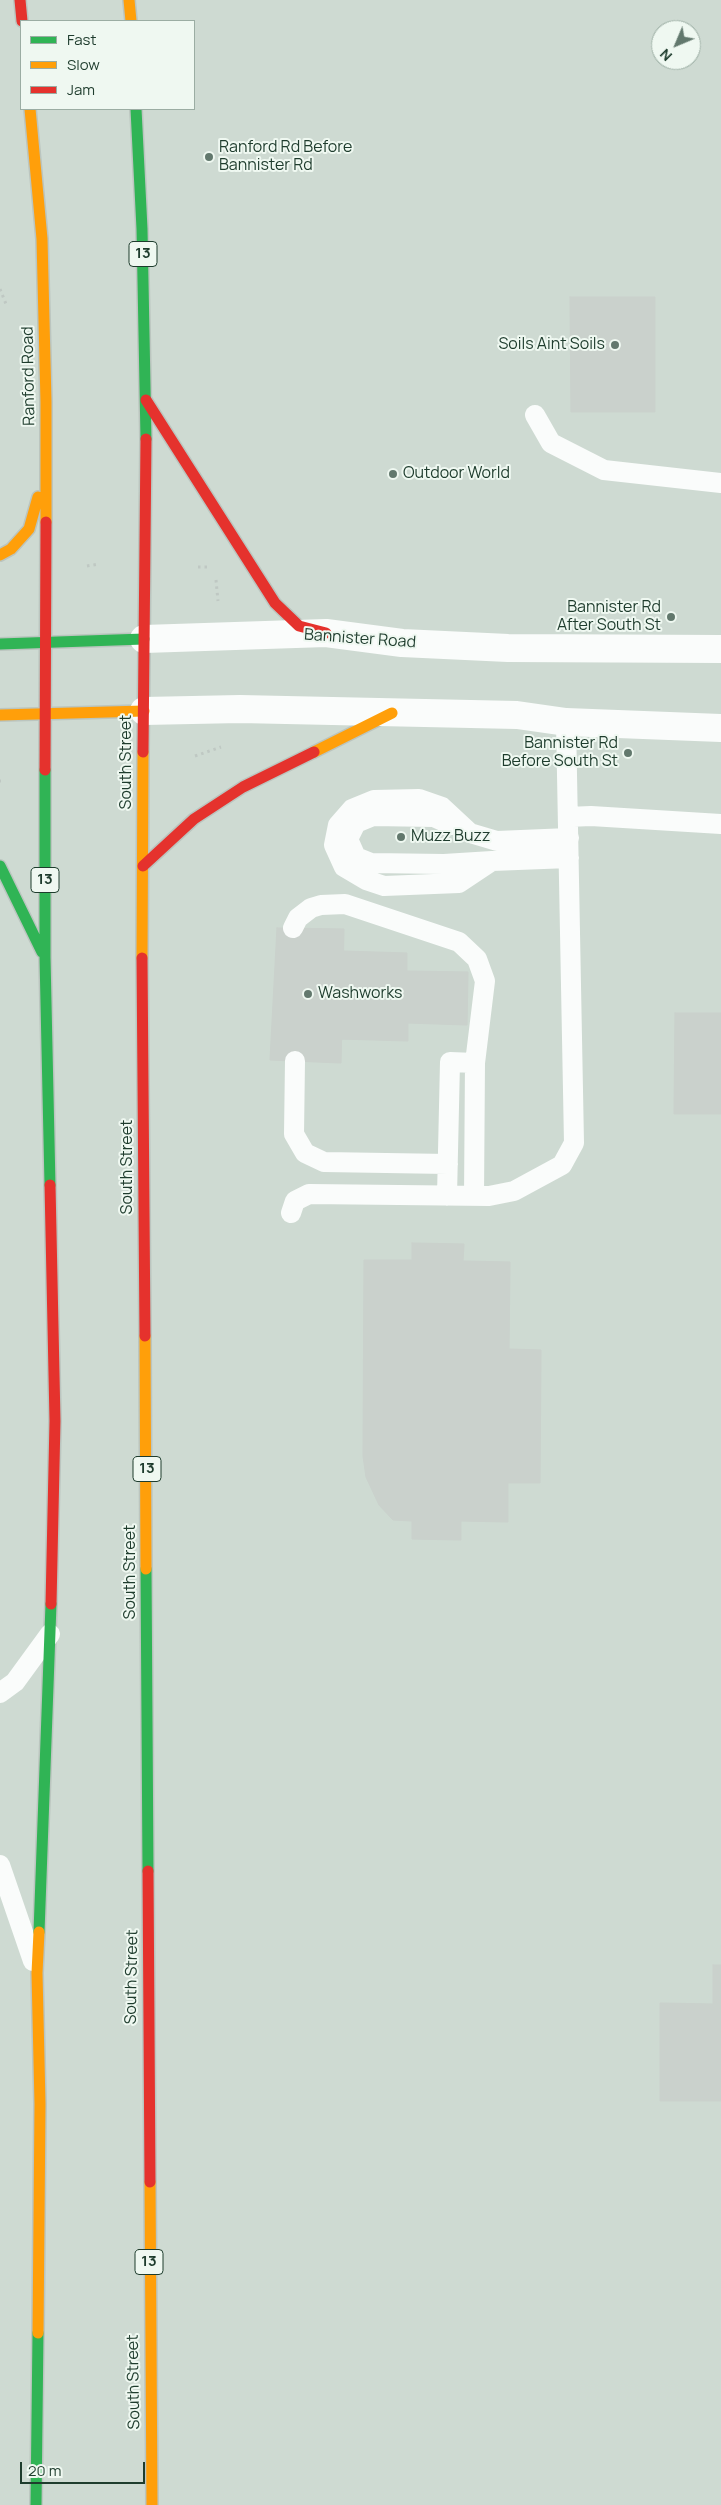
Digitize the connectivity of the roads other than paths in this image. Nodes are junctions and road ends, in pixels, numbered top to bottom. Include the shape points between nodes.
1 (20, 0) edge
2 (129, 0) edge
3 (22, 20) edge
4 (131, 20) edge
5 (30, 110) edge
6 (136, 110) edge
7 (146, 400) junction
8 (535, 415) dead end
9 (46, 469) junction
10 (721, 483) edge
11 (0, 555) edge
12 (326, 633) junction
13 (144, 639) junction
14 (46, 642) junction
15 (0, 644) edge
16 (721, 648) edge
17 (144, 711) junction
18 (46, 713) junction
19 (392, 713) junction
20 (0, 714) edge
21 (566, 722) junction
22 (721, 728) edge
23 (568, 817) junction
24 (721, 824) edge
25 (569, 848) junction
26 (0, 866) edge
27 (143, 866) junction
28 (293, 928) dead end
29 (45, 957) junction
30 (295, 1061) dead end
31 (475, 1063) junction
32 (448, 1164) junction
33 (447, 1196) junction
34 (474, 1196) junction
35 (291, 1213) dead end
36 (50, 1634) junction
37 (0, 1693) edge
38 (0, 1865) edge
39 (37, 1973) junction
40 (36, 2505) edge
41 (152, 2505) edge

1 - 3 main road
2 - 4 main road
5 - 9 main road, Ranford Road / 13 via 42,239
6 - 7 main road, 13
7 - 12 main road via 275,604 298,626
7 - 13 main road, 13
8 - 10 lane via 551,443 604,470
9 - 11 main road via 29,529 12,549
9 - 14 main road, Ranford Road / 13
12 - 13 street, Bannister Road
12 - 16 street, Bannister Road via 402,643 508,648
13 - 14 main road, Bannister Road
13 - 17 main road, South Street / 13
14 - 15 main road, Bannister Road
14 - 18 main road, 13
17 - 18 main road
17 - 19 street via 232,709
17 - 27 main road, South Street / 13
18 - 20 main road
18 - 29 main road, 13
19 - 21 street via 518,715
19 - 27 main road via 243,787 194,819
21 - 22 street
21 - 23 lane
23 - 24 lane
23 - 25 lane
25 - 25 lane via 497,841 470,833 442,807 419,799 374,800 352,808 338,825 334,845 344,867 384,886 459,883 492,861
25 - 34 lane via 574,1143 562,1165 537,1181 514,1191
26 - 29 main road
27 - 41 main road, South Street / 13
28 - 31 lane via 298,918 310,908 345,904 459,942 477,959 485,981
29 - 36 main road, 13 via 55,1421
30 - 32 lane via 294,1134 305,1153 324,1162
31 - 32 lane via 450,1062
31 - 34 lane
32 - 33 lane
33 - 34 lane
33 - 35 lane via 309,1194 295,1201
36 - 37 lane via 15,1682
36 - 39 main road, 13
38 - 39 lane
39 - 40 main road, 13 via 40,2104

